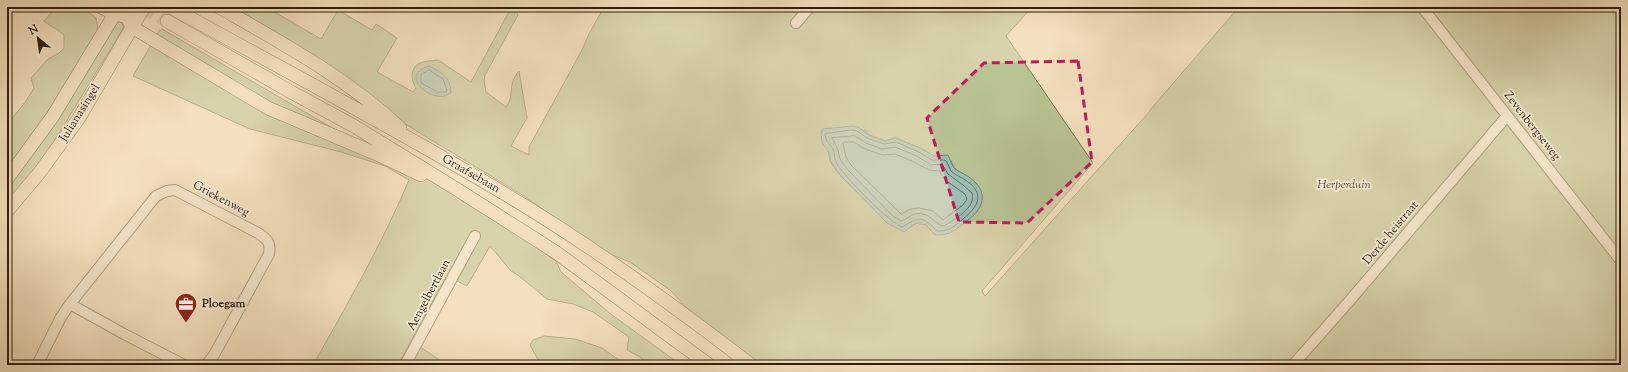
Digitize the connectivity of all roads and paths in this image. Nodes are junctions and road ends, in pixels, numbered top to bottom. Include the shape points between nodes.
1 (101, 7) edge
2 (219, 7) edge
3 (810, 7) edge
4 (1422, 7) edge
5 (174, 9) tunnel mouth
6 (129, 14) edge
7 (167, 21) tunnel mouth
8 (796, 23) dead end
9 (1507, 116) junction
10 (414, 140) junction
11 (7, 178) edge
12 (458, 190) junction
13 (7, 211) edge
14 (475, 236) dead end
15 (1621, 261) edge
16 (70, 304) junction
17 (37, 365) edge
18 (184, 365) edge
19 (206, 365) edge
20 (405, 365) edge
21 (709, 365) edge
22 (751, 365) edge
23 (1293, 365) edge

1 - 6 main road
2 - 10 main road via 299,53 354,90
3 - 8 street
4 - 9 street, Zevenbergseweg
5 - 10 main road, Graafsebaan
6 - 11 main road, Julianasingel
6 - 12 main road via 268,108
6 - 13 main road, Julianasingel via 79,118 40,172
7 - 12 main road, Graafsebaan via 354,126
9 - 15 street, Zevenbergseweg
9 - 23 street, Derde heistraat
10 - 22 main road, Graafsebaan via 579,241 637,280
12 - 21 main road, Graafsebaan via 557,253
14 - 20 street, Aengelbertlaan
16 - 17 street, Griekenweg
16 - 18 street
16 - 19 street, Griekenweg via 156,196 175,190 266,238 270,245 269,254 214,355

